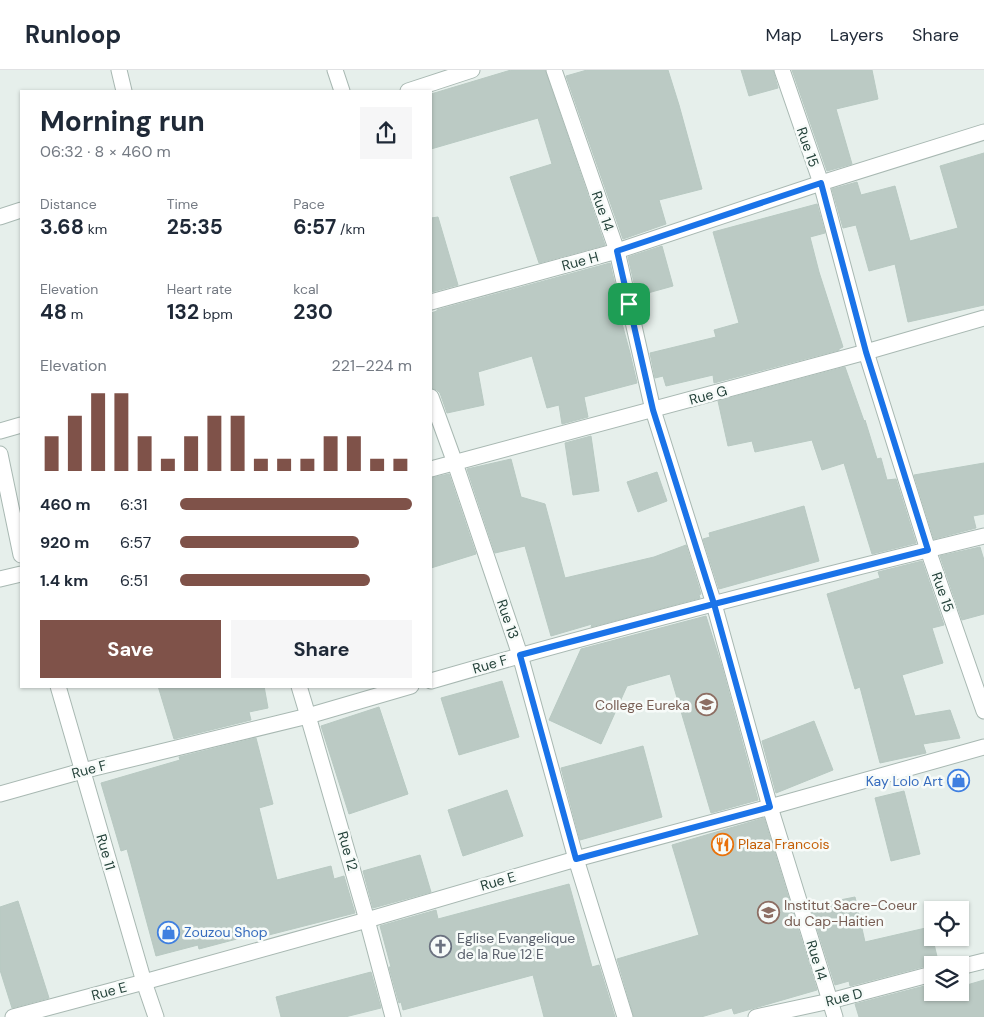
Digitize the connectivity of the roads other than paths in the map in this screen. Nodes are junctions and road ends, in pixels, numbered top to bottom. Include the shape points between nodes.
1 (119, 70) edge
2 (335, 70) edge
3 (472, 70) edge
4 (554, 70) edge
5 (782, 70) edge
6 (124, 90) edge
7 (342, 90) edge
8 (411, 90) edge
9 (984, 132) edge
10 (821, 183) junction
11 (20, 210) edge
12 (0, 217) edge
13 (617, 251) junction
14 (432, 302) edge
15 (984, 318) edge
16 (866, 352) junction
17 (432, 400) edge
18 (653, 410) junction
19 (20, 425) edge
20 (0, 430) edge
21 (0, 454) edge
22 (455, 463) junction
23 (432, 468) edge
24 (984, 536) edge
25 (20, 550) edge
26 (928, 550) junction
27 (20, 574) edge
28 (0, 579) edge
29 (714, 604) junction
30 (520, 655) junction
31 (432, 680) edge
32 (59, 688) edge
33 (300, 688) edge
34 (404, 688) edge
35 (984, 711) edge
36 (308, 716) junction
37 (984, 747) edge
38 (82, 771) junction
39 (0, 794) edge
40 (770, 807) junction
41 (576, 859) junction
42 (367, 920) junction
43 (984, 961) edge
44 (969, 965) edge
45 (924, 976) edge
46 (144, 982) junction
47 (830, 1001) junction
48 (13, 1017) edge
49 (156, 1017) edge
50 (393, 1017) edge
51 (625, 1017) edge
52 (756, 1017) edge
53 (835, 1017) edge

1 - 6 street
2 - 7 street
3 - 8 street
4 - 13 street, Rue 14
5 - 10 street, Rue 15
9 - 10 street, Rue H
10 - 13 street, Rue H
10 - 16 street, Rue 15
11 - 12 street
13 - 14 street, Rue H
13 - 18 street, Rue 14
15 - 16 street, Rue G
16 - 18 street, Rue G
16 - 26 street, Rue 15
17 - 22 street, Rue 13
18 - 22 street, Rue G
18 - 29 street, Rue 14
19 - 20 street
21 - 25 street
22 - 23 street, Rue G
22 - 30 street, Rue 13
24 - 26 street, Rue F
26 - 29 street, Rue F
26 - 35 street, Rue 15
27 - 28 street
29 - 30 street, Rue F
29 - 40 street, Rue 14
30 - 31 street, Rue F
30 - 41 street, Rue 13
32 - 38 street, Rue 11
33 - 36 street, Rue 12
34 - 36 street, Rue F
36 - 38 street, Rue F
36 - 42 street, Rue 12
37 - 40 street, Rue E
38 - 39 street, Rue F
38 - 46 street, Rue 11
40 - 41 street, Rue E
40 - 47 street, Rue 14
41 - 42 street, Rue E
41 - 51 street, Rue 13
42 - 46 street, Rue E
42 - 50 street, Rue 12
43 - 44 street
45 - 47 street, Rue D
46 - 48 street, Rue E
46 - 49 street, Rue 11
47 - 52 street, Rue D
47 - 53 street, Rue 14

